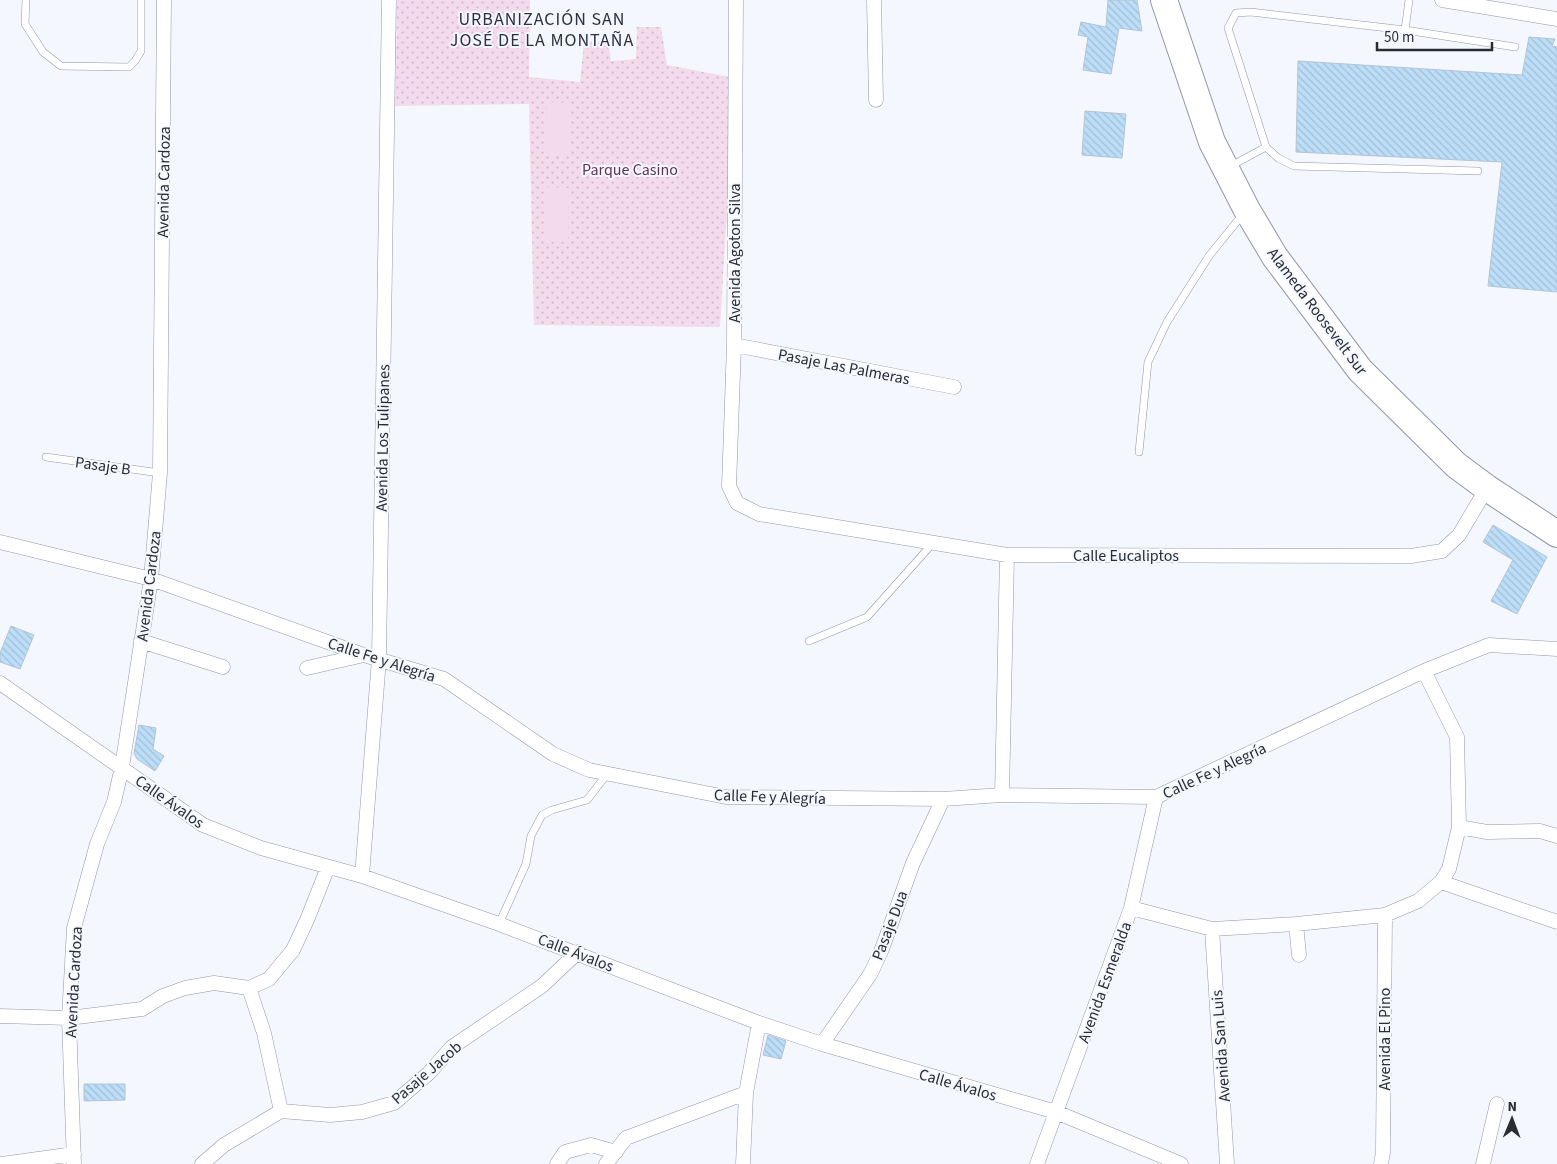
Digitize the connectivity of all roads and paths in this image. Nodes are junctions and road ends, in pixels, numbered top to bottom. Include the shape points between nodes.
1 (26, 0) edge
2 (141, 0) edge
3 (164, 0) edge
4 (389, 0) edge
5 (736, 0) edge
6 (874, 0) edge
7 (1409, 0) edge
8 (1442, 0) edge
9 (1168, 6) edge
10 (1557, 19) edge
11 (1405, 30) junction
12 (1515, 47) dead end
13 (876, 100) dead end
14 (1266, 147) junction
15 (1226, 169) junction
16 (1478, 171) dead end
17 (1247, 210) junction
18 (734, 345) junction
19 (954, 387) dead end
20 (1139, 452) dead end
21 (46, 457) dead end
22 (160, 473) junction
23 (1487, 488) junction
24 (737, 503) joint
25 (1557, 534) edge
26 (0, 542) edge
27 (933, 543) junction
28 (1007, 555) junction
29 (151, 579) junction
30 (141, 641) junction
31 (809, 641) dead end
32 (1557, 649) edge
33 (364, 655) junction
34 (379, 659) junction
35 (222, 667) dead end
36 (307, 668) dead end
37 (1424, 672) junction
38 (0, 683) edge
39 (122, 767) junction
40 (608, 774) junction
41 (1002, 795) junction
42 (1156, 796) junction
43 (943, 799) junction
44 (1458, 827) junction
45 (1557, 836) edge
46 (328, 867) junction
47 (362, 876) junction
48 (1441, 882) junction
49 (1131, 908) junction
50 (1384, 915) junction
51 (1557, 922) edge
52 (499, 924) junction
53 (1296, 924) junction
54 (1212, 929) junction
55 (578, 952) junction
56 (1299, 955) dead end
57 (251, 994) junction
58 (0, 1016) edge
59 (69, 1018) junction
60 (759, 1022) junction
61 (822, 1044) junction
62 (746, 1093) junction
63 (1497, 1104) dead end
64 (281, 1111) junction
65 (1056, 1112) junction
66 (616, 1152) junction
67 (74, 1159) edge
68 (2, 1164) edge
69 (202, 1164) edge
70 (557, 1164) edge
71 (606, 1164) edge
72 (743, 1164) edge
73 (1036, 1164) edge
74 (1181, 1164) edge
75 (1227, 1164) edge
76 (1381, 1164) edge
77 (1484, 1164) edge

1 - 2 lane via 25,24 43,52 61,66 128,67 140,51
3 - 22 street, Avenida Cardoza
4 - 34 street, Avenida Los Tulipanes
5 - 18 street, Avenida Agoton Silva
6 - 13 street
7 - 11 lane
8 - 10 street
9 - 15 highway, Alameda Roosevelt Sur via 1212,142
11 - 12 lane
11 - 14 lane via 1236,13 1228,28
14 - 15 lane
14 - 16 lane via 1294,166
15 - 17 highway, Alameda Roosevelt Sur
17 - 20 lane via 1209,256 1167,322 1148,362
17 - 23 highway, Alameda Roosevelt Sur via 1275,257 1360,370 1456,465
18 - 19 street, Pasaje Las Palmeras
18 - 24 street, Avenida Agoton Silva via 729,486
21 - 22 lane, Pasaje B
22 - 29 street, Avenida Cardoza
23 - 25 highway, Alameda Roosevelt Sur
23 - 28 street, Calle Eucaliptos via 1459,535 1442,551 1411,556
24 - 27 street, Calle Eucaliptos via 759,514
26 - 29 street, Calle Fe y Alegría
27 - 28 street, Calle Eucaliptos
27 - 31 lane via 867,617
28 - 41 street
29 - 30 street, Avenida Cardoza
29 - 33 street, Calle Fe y Alegría
30 - 35 street
30 - 39 street, Avenida Cardoza
32 - 37 street, Calle Fe y Alegría via 1489,645
33 - 34 street, Calle Fe y Alegría
33 - 36 street
34 - 40 street, Calle Fe y Alegría via 444,679 553,754 589,770
34 - 47 street, Avenida Los Tulipanes
37 - 42 street, Calle Fe y Alegría
37 - 44 street via 1457,737
38 - 39 street, Calle Ávalos
39 - 46 street, Calle Ávalos via 203,825 261,848
39 - 59 street, Avenida Cardoza via 74,928
40 - 43 street, Calle Fe y Alegría via 726,797
40 - 52 lane via 587,800 542,815 530,836 526,864
41 - 42 street, Calle Fe y Alegría
41 - 43 street, Calle Fe y Alegría
42 - 49 street, Avenida Esmeralda
43 - 61 street, Pasaje Dua via 913,863 871,973
44 - 45 street via 1487,832 1540,831
44 - 48 street via 1449,869
46 - 47 street, Calle Ávalos
46 - 57 street via 293,950 269,979
47 - 52 street, Calle Ávalos
48 - 50 street via 1418,902
48 - 51 street
49 - 54 street
49 - 65 street, Avenida Esmeralda
50 - 53 street
50 - 76 street, Avenida El Pino
52 - 55 street, Calle Ávalos
53 - 54 street
53 - 56 street
54 - 75 street, Avenida San Luis
55 - 60 street, Calle Ávalos
55 - 64 street, Pasaje Jacob via 542,986 452,1047 429,1074 394,1103 362,1112 330,1115
57 - 59 street via 214,983 185,988 142,1009
57 - 64 street via 264,1032
58 - 59 street
59 - 67 street, Avenida Cardoza
60 - 61 street, Calle Ávalos
60 - 62 street
61 - 65 street, Calle Ávalos
62 - 66 street via 626,1138
62 - 72 street
63 - 77 street
64 - 69 street via 224,1145
65 - 73 street, Avenida Esmeralda
65 - 74 street, Calle Ávalos
66 - 70 street via 591,1145 564,1152
66 - 71 street
67 - 68 street

